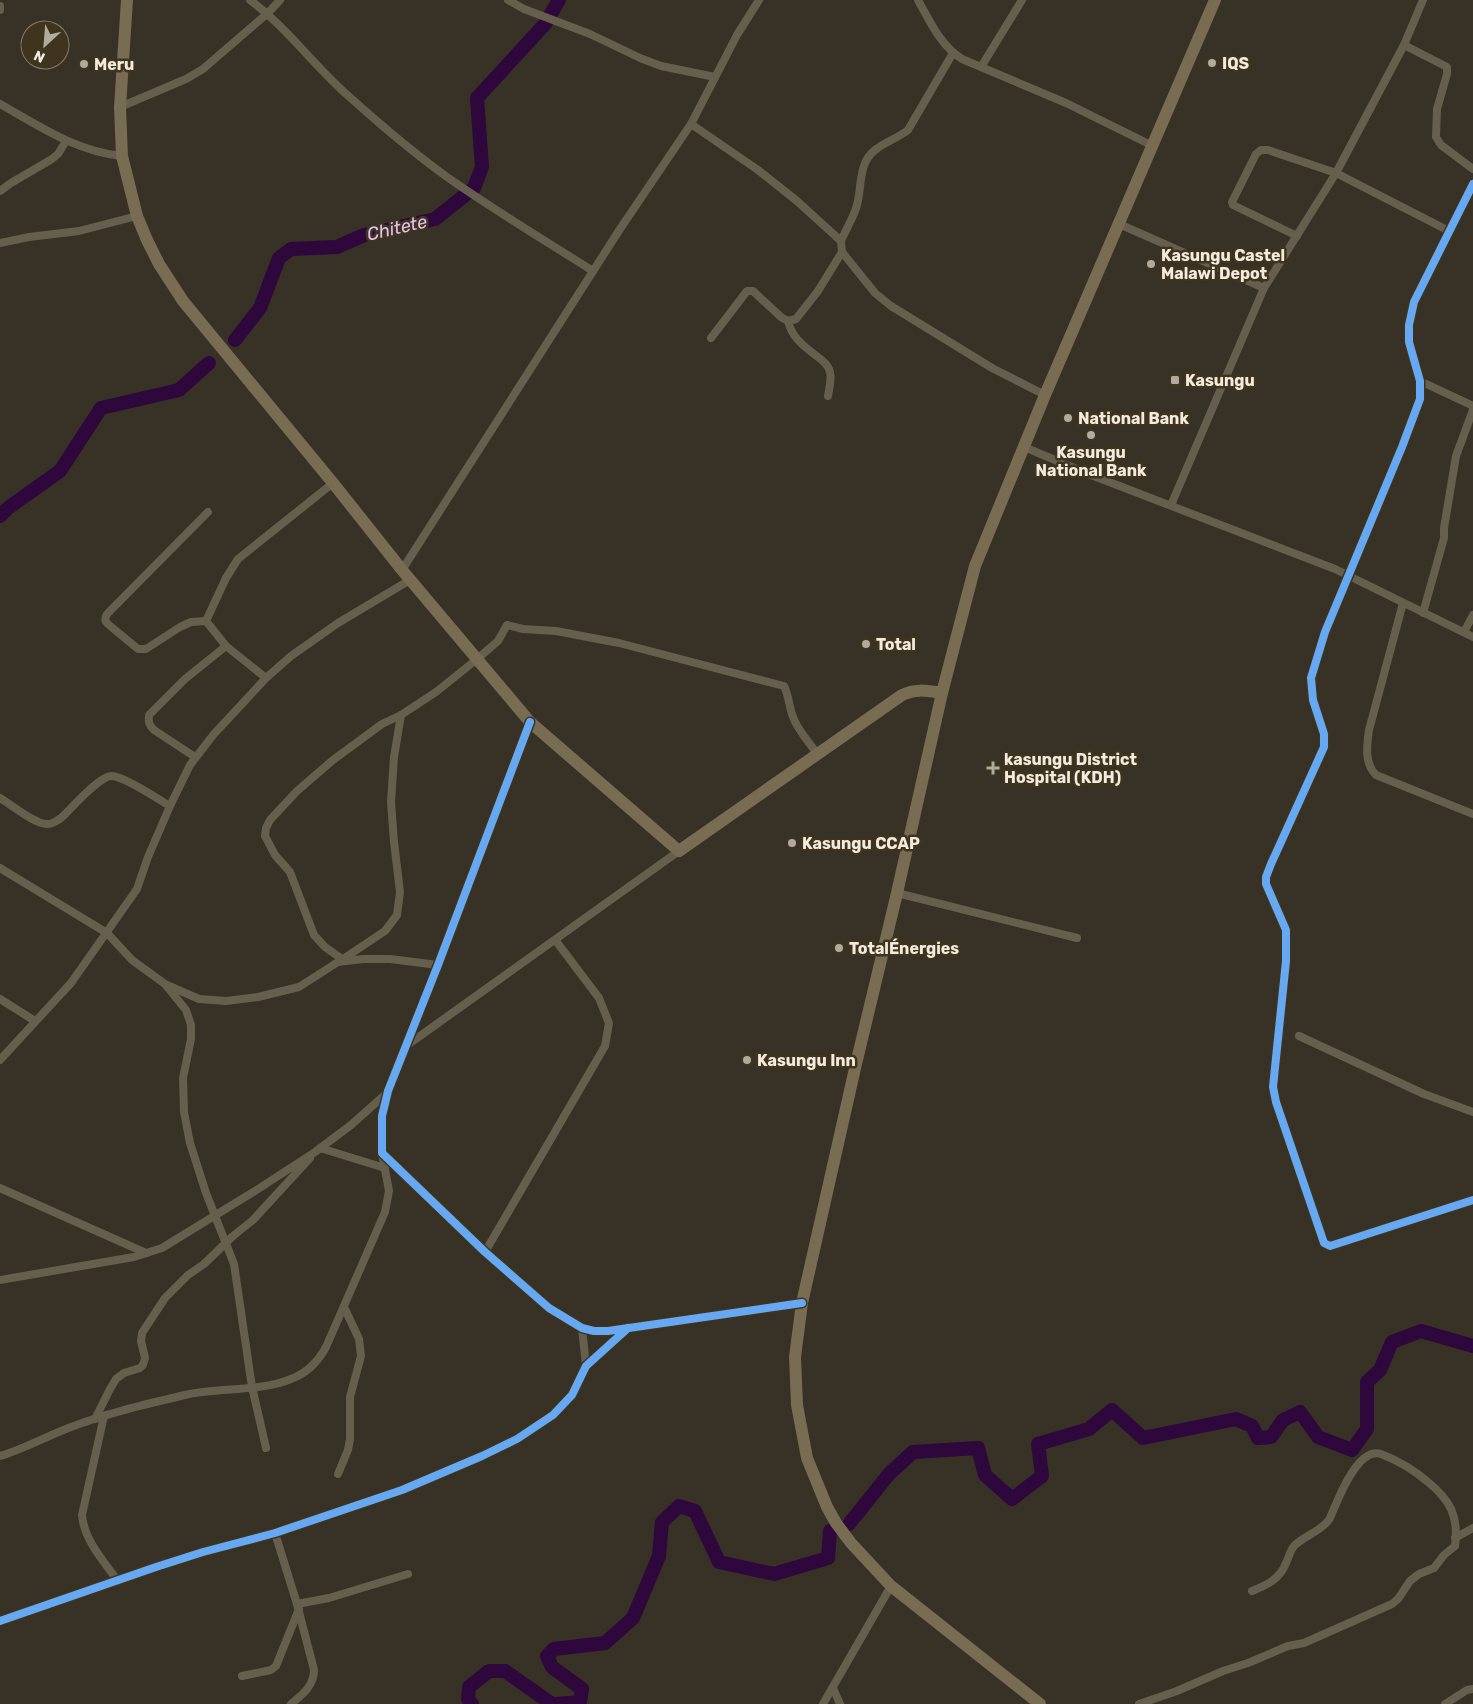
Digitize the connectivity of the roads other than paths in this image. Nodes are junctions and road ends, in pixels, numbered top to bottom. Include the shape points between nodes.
1 (127, 0) edge
2 (250, 0) edge
3 (280, 0) edge
4 (508, 0) edge
5 (759, 0) edge
6 (918, 0) edge
7 (1022, 0) edge
8 (1215, 0) edge
9 (1423, 0) edge
10 (0, 6) edge
11 (0, 10) edge
12 (268, 14) junction
13 (1404, 45) junction
14 (952, 53) junction
15 (981, 67) junction
16 (715, 77) junction
17 (0, 104) edge
18 (120, 107) junction
19 (690, 124) junction
20 (66, 141) junction
21 (1153, 146) junction
22 (122, 156) junction
23 (1473, 168) edge
24 (1336, 173) junction
25 (1473, 184) edge
26 (0, 191) edge
27 (138, 216) junction
28 (1119, 224) junction
29 (1449, 231) junction
30 (1297, 236) junction
31 (841, 241) junction
32 (0, 243) edge
33 (842, 252) junction
34 (593, 271) junction
35 (1264, 288) junction
36 (788, 321) junction
37 (711, 338) dead end
38 (1420, 381) junction
39 (1045, 395) junction
40 (828, 396) dead end
41 (1473, 406) edge
42 (1473, 410) edge
43 (1024, 447) junction
44 (333, 483) junction
45 (1171, 505) junction
46 (208, 512) dead end
47 (406, 575) junction
48 (1349, 576) junction
49 (1403, 603) junction
50 (1423, 613) junction
51 (1473, 615) edge
52 (206, 621) junction
53 (1464, 632) junction
54 (1473, 637) edge
55 (226, 646) junction
56 (476, 660) junction
57 (266, 678) junction
58 (942, 693) junction
59 (401, 715) junction
60 (530, 722) junction
61 (818, 755) junction
62 (195, 757) junction
63 (0, 798) edge
64 (170, 806) junction
65 (1473, 814) edge
66 (679, 851) junction
67 (0, 868) edge
68 (897, 893) junction
69 (106, 933) junction
70 (1077, 938) dead end
71 (556, 941) junction
72 (340, 961) junction
73 (438, 965) junction
74 (165, 984) junction
75 (0, 999) edge
76 (35, 1021) junction
77 (1299, 1036) dead end
78 (406, 1047) junction
79 (0, 1060) edge
80 (388, 1091) junction
81 (1473, 1112) edge
82 (317, 1150) junction
83 (382, 1153) junction
84 (385, 1168) junction
85 (0, 1188) edge
86 (1473, 1200) edge
87 (215, 1216) junction
88 (227, 1242) junction
89 (485, 1252) junction
90 (146, 1253) junction
91 (0, 1280) edge
92 (802, 1303) junction
93 (344, 1307) junction
94 (582, 1328) junction
95 (628, 1328) junction
96 (586, 1366) junction
97 (252, 1387) junction
98 (104, 1416) junction
99 (95, 1419) junction
100 (266, 1448) dead end
101 (0, 1456) edge
102 (338, 1474) dead end
103 (1473, 1528) edge
104 (275, 1533) junction
105 (1455, 1538) junction
106 (408, 1574) dead end
107 (118, 1581) junction
108 (892, 1586) junction
109 (1252, 1591) dead end
110 (298, 1606) junction
111 (0, 1621) edge
112 (242, 1676) dead end
113 (833, 1688) junction
114 (1473, 1688) edge
115 (1032, 1702) edge
116 (291, 1704) edge
117 (823, 1704) edge
118 (840, 1704) edge
119 (1139, 1704) edge
120 (1445, 1704) edge

1 - 18 main road
2 - 12 street
3 - 12 street
4 - 16 street via 661,66
5 - 16 street
6 - 14 street
7 - 15 street
8 - 21 main road
9 - 13 street
10 - 11 street
12 - 18 street via 203,69
12 - 34 street via 350,98 397,138 446,176
13 - 23 street via 1447,66 1437,109 1436,137 1441,145
13 - 24 street
14 - 15 street
14 - 31 street via 908,130 874,150 867,159 861,173 857,206
15 - 21 street via 1066,103
16 - 19 street
17 - 20 street
18 - 22 main road
19 - 31 street via 758,170
19 - 34 street
20 - 22 street via 92,151
20 - 26 street via 52,159
21 - 28 main road
22 - 27 main road
24 - 29 street
24 - 30 street
24 - 30 street via 1268,150 1256,154 1232,202
25 - 29 street
27 - 32 street via 79,231 29,236
27 - 44 main road via 159,264 183,301
28 - 35 street
28 - 39 main road
29 - 38 street via 1414,302 1409,324
30 - 35 street
31 - 33 street
33 - 36 street via 818,291 796,319
33 - 39 street via 874,293 891,306 992,368
34 - 47 street
35 - 45 street
36 - 37 street via 753,291 747,291
36 - 40 street via 796,340 825,363 830,371
38 - 41 street
38 - 48 street via 1420,399
39 - 43 main road
42 - 50 street via 1456,456 1444,538
43 - 45 street
43 - 58 main road via 975,566
44 - 47 main road
44 - 52 street via 238,559
45 - 48 street
46 - 52 street via 105,618 109,625 142,650 191,622
47 - 56 main road
47 - 57 street via 317,636
48 - 49 street
48 - 86 street via 1325,632 1311,678 1324,747 1266,877 1286,930 1286,961 1273,1087 1327,1245
49 - 50 street
49 - 65 street via 1370,730 1368,763 1376,775
50 - 53 street
51 - 53 street
52 - 55 street
53 - 54 street
55 - 57 street
55 - 62 street via 185,679 148,721 154,730
56 - 59 street
56 - 60 main road
56 - 61 street via 498,641 507,625 619,643 773,682 784,686 794,721
57 - 62 street
58 - 61 main road via 910,691
58 - 68 main road
59 - 72 street via 391,802 400,892 397,915 385,931
59 - 72 street via 382,724 333,760 297,791 266,828 265,836 275,855 290,872 314,935
60 - 66 main road
60 - 73 street
61 - 66 main road
62 - 64 street
63 - 64 street via 38,821 54,823 110,776 124,779
64 - 69 street via 137,889
66 - 71 street
67 - 69 street
68 - 70 street
68 - 92 main road
69 - 74 street via 132,960
69 - 76 street via 71,983
71 - 78 street
71 - 89 street via 599,998 610,1023 605,1046
72 - 73 street via 390,959
72 - 74 street via 299,987 258,997 199,999
73 - 78 street
74 - 87 street via 186,1010 192,1025 183,1078 184,1112 190,1143
75 - 76 street
76 - 79 street
77 - 81 street via 1424,1094
78 - 80 street
80 - 82 street via 351,1125
80 - 83 street via 382,1116
82 - 84 street
82 - 87 street
82 - 88 street via 253,1220
83 - 84 street
83 - 89 street
84 - 93 street via 389,1191 385,1212
85 - 90 street
87 - 88 street
87 - 90 street via 162,1248
88 - 97 street via 237,1279
88 - 99 street via 165,1298 142,1333 146,1358 143,1365 116,1380
89 - 94 street via 549,1308
90 - 91 street
92 - 95 street
92 - 108 main road via 795,1357 797,1405 807,1458 836,1523
93 - 97 street via 323,1353 308,1370 288,1380
93 - 102 street via 359,1339 360,1356 350,1397 348,1450
94 - 95 street via 594,1331
94 - 96 street
95 - 96 street
96 - 104 street via 572,1396 564,1405 517,1439 402,1490
97 - 98 street via 200,1392
97 - 100 street
98 - 99 street
98 - 107 street via 82,1515 89,1538
99 - 101 street
103 - 105 street
104 - 107 street via 203,1552
104 - 110 street
105 - 109 street via 1453,1512 1440,1492 1412,1468 1371,1453 1350,1475 1329,1521 1293,1548 1278,1577
105 - 119 street via 1455,1546 1434,1568 1414,1577 1392,1604 1304,1643 1288,1646
106 - 110 street
107 - 111 street
108 - 113 street
108 - 115 main road
110 - 112 street via 276,1666
110 - 116 street via 314,1676 307,1689
113 - 117 street
113 - 118 street
114 - 120 street

